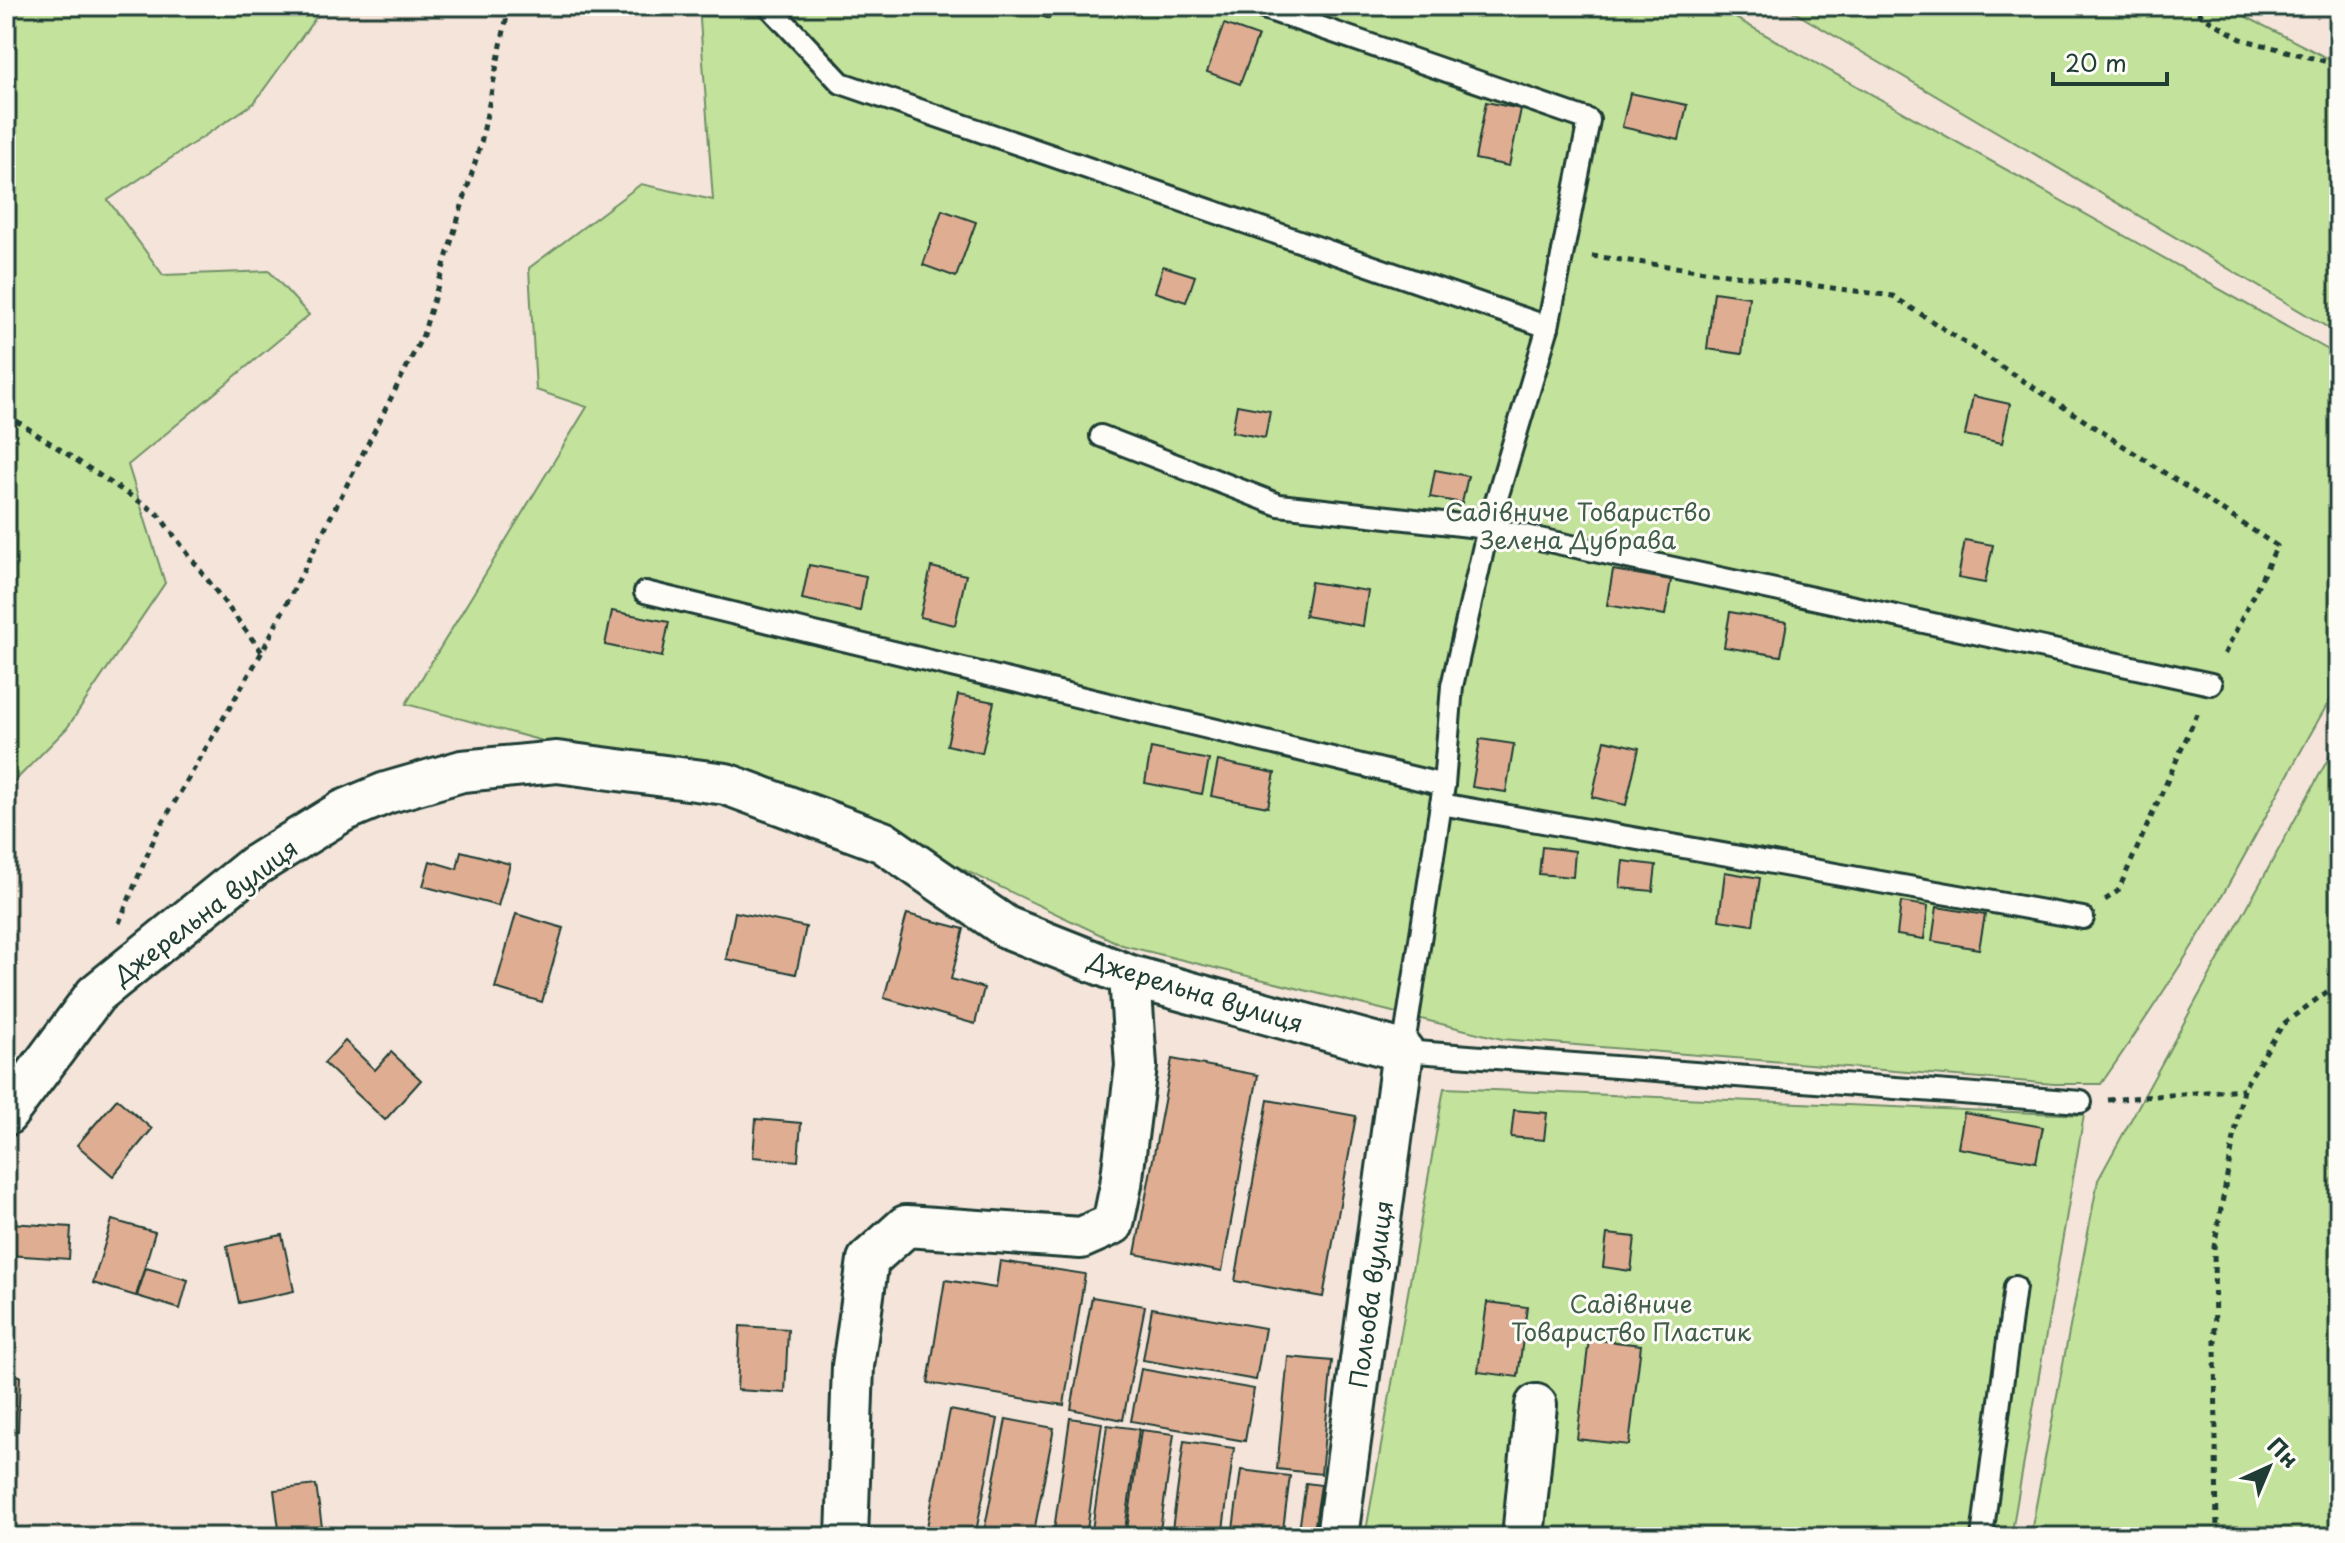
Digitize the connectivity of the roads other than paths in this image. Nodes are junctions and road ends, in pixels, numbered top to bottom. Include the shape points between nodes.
1 (769, 6) edge
2 (1258, 6) edge
3 (1548, 327) junction
4 (1101, 436) dead end
5 (1488, 528) junction
6 (645, 592) dead end
7 (2211, 684) road end
8 (1442, 794) junction
9 (2083, 918) road end
10 (1130, 976) junction
11 (1403, 1051) junction
12 (2081, 1102) road end
13 (6, 1115) edge
14 (2015, 1287) dead end
15 (1536, 1405) dead end
16 (847, 1537) edge
17 (1337, 1537) edge
18 (1523, 1537) edge
19 (1982, 1537) edge

1 - 3 lane via 841,83
2 - 3 lane via 1589,120
3 - 5 lane
4 - 5 lane via 1279,505
5 - 7 lane
5 - 8 lane via 1452,686
6 - 8 lane
8 - 9 lane
8 - 11 lane
10 - 11 street, Джерельна вулиця
10 - 13 street, Джерельна вулиця via 1006,927 883,842 726,784 557,762 462,771 343,811 254,866 96,994
10 - 16 street via 1136,1066 1113,1224 1081,1238 906,1226 868,1260 853,1366
11 - 12 lane
11 - 17 street, Польова вулиця
14 - 19 lane
15 - 18 street

